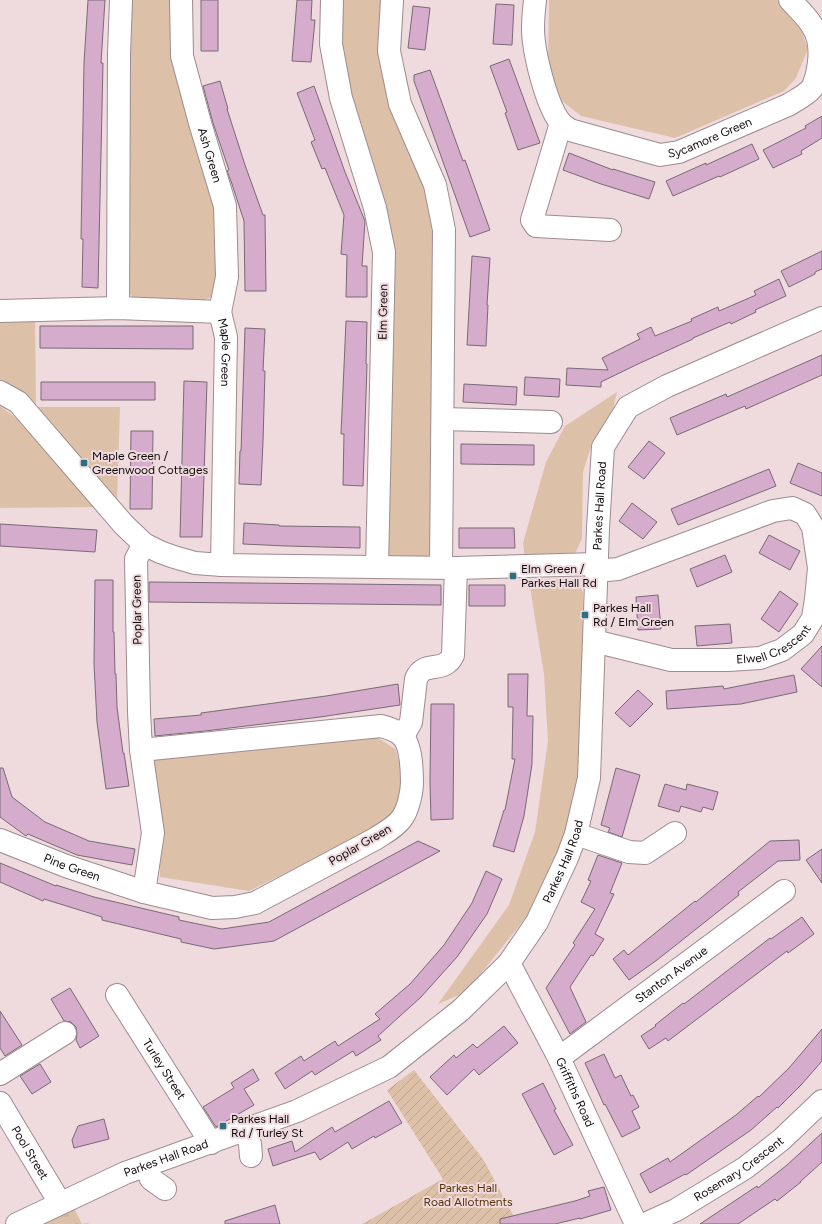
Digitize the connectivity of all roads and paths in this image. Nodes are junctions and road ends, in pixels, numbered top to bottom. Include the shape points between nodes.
1 (121, 0) edge
2 (181, 0) edge
3 (332, 0) edge
4 (392, 0) edge
5 (535, 0) edge
6 (790, 0) edge
7 (820, 42) edge
8 (818, 84) edge
9 (561, 123) junction
10 (610, 230) dead end
11 (118, 308) junction
12 (0, 311) edge
13 (220, 312) junction
14 (822, 318) edge
15 (0, 392) edge
16 (443, 419) junction
17 (551, 422) dead end
18 (144, 544) junction
19 (222, 565) junction
20 (377, 567) junction
21 (449, 568) junction
22 (596, 568) junction
23 (594, 641) junction
24 (403, 736) junction
25 (140, 750) junction
26 (675, 833) dead end
27 (576, 834) junction
28 (0, 840) edge
29 (784, 891) dead end
30 (144, 892) junction
31 (509, 963) junction
32 (117, 995) dead end
33 (66, 1033) dead end
34 (559, 1058) junction
35 (0, 1074) edge
36 (822, 1101) edge
37 (0, 1103) edge
38 (246, 1130) junction
39 (211, 1143) junction
40 (252, 1156) dead end
41 (146, 1166) junction
42 (165, 1188) dead end
43 (60, 1203) junction
44 (17, 1224) edge
45 (636, 1224) edge
46 (645, 1224) edge

1 - 11 street
2 - 13 street, Ash Green via 182,56 225,206 227,277
3 - 20 street, Elm Green via 331,44 341,98 375,208 384,252
4 - 16 street via 389,51 400,104 435,185 444,230
5 - 9 street via 535,50 545,89
6 - 7 street, Sycamore Green via 815,29
7 - 8 street, Sycamore Green
8 - 9 street, Sycamore Green via 788,105 679,152 660,155 570,130
9 - 10 street via 532,220 536,226
11 - 12 street, Maple Green
11 - 13 street, Maple Green
13 - 19 street, Maple Green via 226,337
14 - 22 street, Parkes Hall Road via 667,386 628,407 603,447
15 - 18 street via 18,402 124,525
16 - 17 street
16 - 21 street
18 - 19 street via 195,563
18 - 25 street, Poplar Green via 136,559
19 - 20 street
20 - 21 street
21 - 22 street
21 - 24 street via 453,655 444,665 426,669 418,674 411,722
22 - 23 street, Parkes Hall Road
22 - 23 street, Elwell Crescent via 618,569 773,511 792,508 805,514 813,527 819,568 813,618 802,634 782,650 760,658 671,660
23 - 27 street, Parkes Hall Road via 590,778
24 - 25 street via 381,726
24 - 30 street, Poplar Green via 409,748 412,784 407,809 402,819 390,830 254,903 212,908
25 - 30 street, Poplar Green via 153,833
26 - 27 street via 645,853 629,852
27 - 31 street, Parkes Hall Road via 537,922
28 - 30 street, Pine Green via 66,866
29 - 34 street, Stanton Avenue
31 - 34 street, Griffiths Road
31 - 38 street, Parkes Hall Road via 461,1010 389,1067 296,1111
32 - 39 street, Turley Street
33 - 35 street
34 - 45 street, Griffiths Road
36 - 46 street, Rosemary Crescent via 781,1140 745,1168 676,1210
37 - 43 street, Pool Street
38 - 39 street, Parkes Hall Road
38 - 40 street
39 - 41 street, Parkes Hall Road
41 - 42 street via 151,1179
41 - 43 street, Parkes Hall Road via 117,1176
43 - 44 street, Parkes Hall Road

